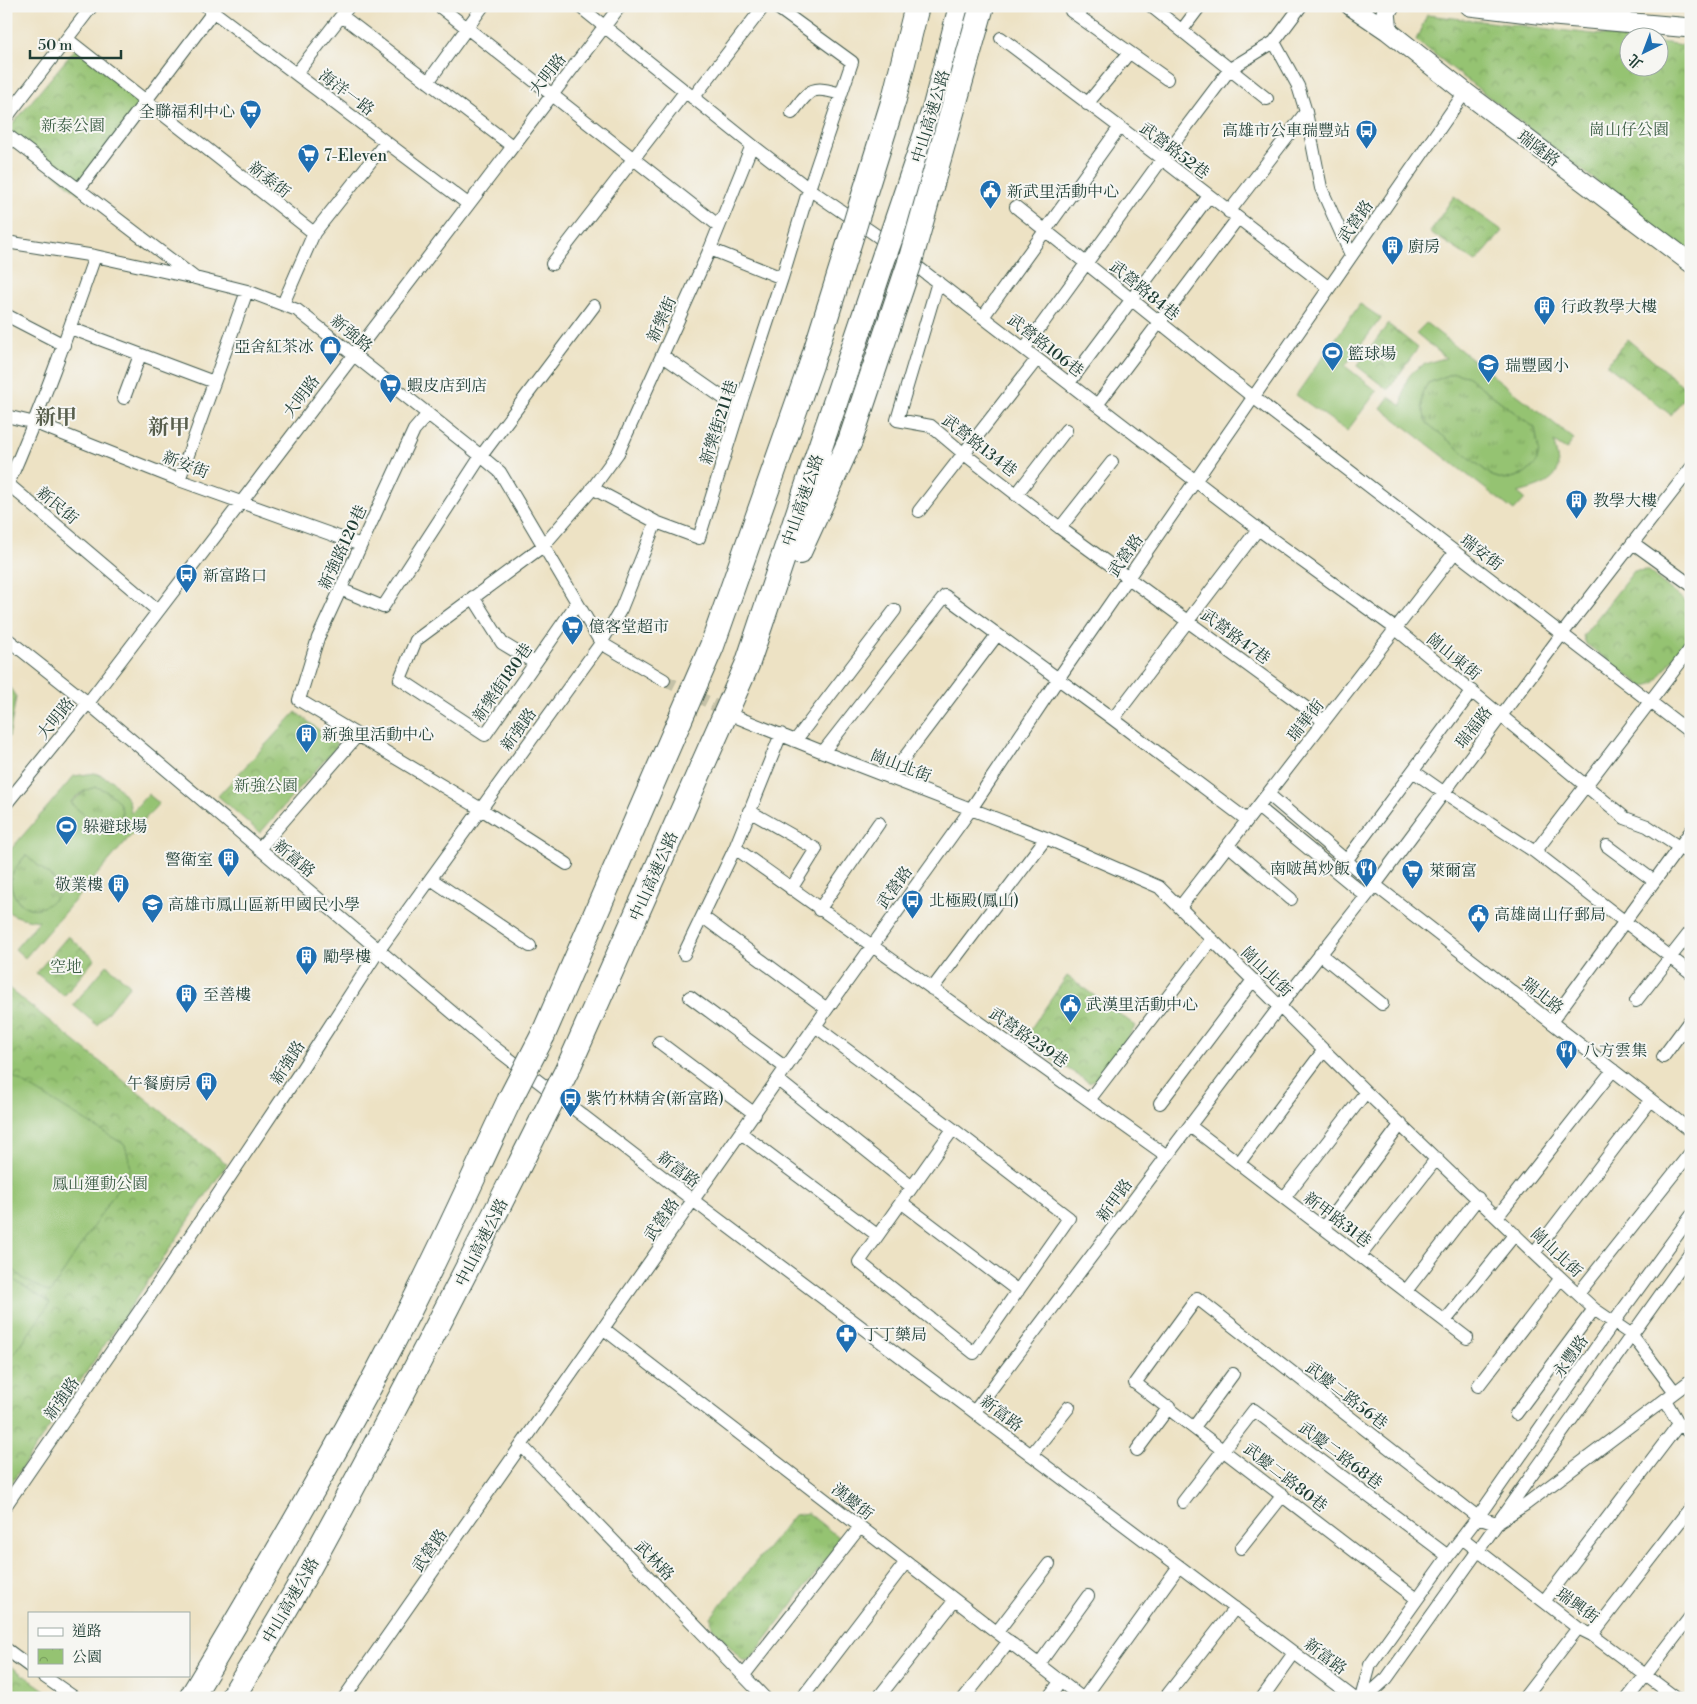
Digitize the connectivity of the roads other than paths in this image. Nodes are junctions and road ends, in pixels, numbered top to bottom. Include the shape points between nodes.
1 (92, 6) edge
2 (439, 6) edge
3 (484, 6) edge
4 (579, 6) edge
5 (620, 6) edge
6 (764, 6) edge
7 (776, 6) edge
8 (917, 6) edge
9 (961, 6) edge
10 (982, 6) edge
11 (1151, 6) edge
12 (1200, 6) edge
13 (1301, 6) edge
14 (1351, 6) edge
15 (1370, 6) edge
16 (1390, 6) edge
17 (1470, 6) edge
18 (210, 9) edge
19 (346, 11) edge
20 (1071, 11) dead end
21 (1554, 11) edge
22 (1625, 14) edge
23 (605, 26) junction
24 (467, 28) junction
25 (1691, 28) edge
26 (1182, 30) junction
27 (1388, 31) junction
28 (68, 38) junction
29 (1001, 38) dead end
30 (1274, 42) junction
31 (1129, 53) junction
32 (1230, 69) junction
33 (296, 74) junction
34 (1167, 79) dead end
35 (428, 82) junction
36 (1465, 92) junction
37 (842, 94) junction
38 (551, 95) junction
39 (689, 95) junction
40 (1267, 99) dead end
41 (146, 101) junction
42 (1087, 104) junction
43 (1306, 112) junction
44 (792, 113) dead end
45 (6, 118) edge
46 (1119, 128) junction
47 (7, 135) edge
48 (386, 142) junction
49 (752, 145) junction
50 (512, 146) junction
51 (632, 159) junction
52 (1162, 159) junction
53 (79, 189) junction
54 (809, 189) junction
55 (1209, 196) junction
56 (468, 204) junction
57 (1016, 207) dead end
58 (1233, 215) junction
59 (719, 226) junction
60 (1046, 231) junction
61 (314, 233) junction
62 (884, 241) junction
63 (6, 242) edge
64 (710, 249) junction
65 (1351, 255) junction
66 (95, 256) junction
67 (1086, 263) junction
68 (552, 264) dead end
69 (1691, 264) edge
70 (195, 278) junction
71 (782, 278) junction
72 (938, 282) junction
73 (1328, 288) junction
74 (247, 291) junction
75 (1131, 300) junction
76 (283, 304) junction
77 (594, 306) dead end
78 (6, 315) edge
79 (983, 317) junction
80 (1159, 322) junction
81 (70, 328) junction
82 (64, 345) junction
83 (1024, 349) junction
84 (140, 355) junction
85 (353, 355) junction
86 (662, 356) junction
87 (1037, 359) junction
88 (214, 382) junction
89 (1069, 383) junction
90 (1253, 397) junction
91 (124, 398) dead end
92 (1097, 405) junction
93 (739, 409) junction
94 (428, 414) junction
95 (6, 416) edge
96 (35, 423) junction
97 (1066, 430) dead end
98 (963, 453) junction
99 (481, 456) junction
100 (1112, 462) dead end
101 (1691, 468) edge
102 (179, 480) junction
103 (1196, 481) junction
104 (7, 485) edge
105 (592, 488) junction
106 (1016, 495) junction
107 (241, 502) junction
108 (919, 511) dead end
109 (656, 522) junction
110 (1060, 528) junction
111 (1258, 529) junction
112 (1633, 543) junction
113 (360, 545) junction
114 (543, 546) junction
115 (1455, 552) junction
116 (1128, 579) junction
117 (1691, 585) edge
118 (340, 589) junction
119 (473, 597) junction
120 (577, 603) junction
121 (895, 610) dead end
122 (158, 612) junction
123 (1188, 621) junction
124 (1396, 629) junction
125 (1562, 634) junction
126 (997, 635) junction
127 (6, 638) edge
128 (416, 640) joint
129 (601, 643) junction
130 (1691, 648) edge
131 (535, 663) junction
132 (747, 665) junction
133 (1058, 679) junction
134 (664, 680) tunnel mouth
135 (1472, 691) junction
136 (1650, 701) junction
137 (88, 703) junction
138 (1502, 716) junction
139 (739, 718) tunnel mouth
140 (1114, 719) junction
141 (1324, 721) junction
142 (1691, 733) edge
143 (781, 734) junction
144 (357, 736) junction
145 (795, 741) junction
146 (822, 752) junction
147 (1413, 771) junction
148 (890, 778) junction
149 (1585, 786) junction
150 (1443, 792) junction
151 (1268, 794) junction
152 (6, 804) edge
153 (1258, 807) junction
154 (481, 809) junction
155 (971, 809) junction
156 (749, 811) junction
157 (1248, 820) junction
158 (879, 823) dead end
159 (1691, 831) edge
160 (1046, 838) junction
161 (1228, 845) junction
162 (1607, 846) dead end
163 (1679, 846) junction
164 (735, 848) junction
165 (259, 849) junction
166 (1535, 852) junction
167 (1691, 855) edge
168 (1346, 861) junction
169 (567, 864) dead end
170 (431, 879) junction
171 (1654, 881) junction
172 (1375, 884) junction
173 (791, 889) junction
174 (1366, 896) junction
175 (1291, 899) dead end
176 (1180, 908) junction
177 (819, 910) junction
178 (703, 917) junction
179 (1623, 922) junction
180 (1691, 932) edge
181 (1212, 939) junction
182 (530, 946) dead end
183 (872, 946) junction
184 (379, 950) junction
185 (684, 954) dead end
186 (1320, 954) junction
187 (1670, 958) junction
188 (1691, 973) edge
189 (1253, 980) junction
190 (932, 988) junction
191 (690, 997) dead end
192 (1636, 1001) dead end
193 (1382, 1004) dead end
194 (1280, 1006) junction
195 (827, 1009) junction
196 (1691, 1019) edge
197 (1551, 1022) junction
198 (815, 1026) junction
199 (659, 1042) dead end
200 (1324, 1050) junction
201 (1663, 1057) dead end
202 (786, 1068) junction
203 (1612, 1070) junction
204 (778, 1080) junction
205 (1366, 1092) junction
206 (1089, 1100) junction
207 (1651, 1100) junction
208 (1160, 1103) dead end
209 (754, 1114) junction
210 (1401, 1124) junction
211 (1190, 1126) junction
212 (953, 1128) junction
213 (1691, 1131) edge
214 (741, 1132) junction
215 (1691, 1152) edge
216 (1167, 1156) junction
217 (1437, 1158) junction
218 (1239, 1163) junction
219 (912, 1186) junction
220 (1284, 1198) junction
221 (1478, 1198) junction
222 (694, 1201) junction
223 (901, 1202) junction
224 (1691, 1216) edge
225 (1497, 1217) junction
226 (1323, 1228) junction
227 (1515, 1234) junction
228 (878, 1235) junction
229 (1691, 1252) edge
230 (1534, 1253) junction
231 (1360, 1256) junction
232 (1561, 1278) junction
233 (1018, 1291) junction
234 (1406, 1291) junction
235 (1578, 1294) junction
236 (1594, 1309) junction
237 (1445, 1321) junction
238 (1614, 1322) junction
239 (604, 1329) junction
240 (1632, 1335) junction
241 (1467, 1338) dead end
242 (1234, 1374) dead end
243 (1691, 1380) edge
244 (1135, 1382) joint
245 (1478, 1386) dead end
246 (1670, 1396) junction
247 (1069, 1407) dead end
248 (1169, 1408) junction
249 (974, 1412) junction
250 (1516, 1414) dead end
251 (1679, 1424) junction
252 (1194, 1427) junction
253 (1691, 1434) edge
254 (522, 1446) junction
255 (1223, 1449) junction
256 (1137, 1450) dead end
257 (1031, 1455) junction
258 (1283, 1495) junction
259 (1183, 1502) dead end
260 (6, 1505) edge
261 (1691, 1507) edge
262 (1478, 1516) junction
263 (1496, 1524) junction
264 (860, 1526) junction
265 (1462, 1538) junction
266 (1242, 1548) dead end
267 (1478, 1550) junction
268 (1448, 1556) junction
269 (906, 1562) junction
270 (1049, 1564) dead end
271 (1179, 1566) junction
272 (1088, 1596) dead end
273 (1417, 1599) junction
274 (955, 1600) junction
275 (1544, 1600) junction
276 (1235, 1608) junction
277 (1691, 1616) edge
278 (1578, 1628) junction
279 (997, 1632) junction
280 (1592, 1635) junction
281 (1009, 1641) junction
282 (6, 1650) edge
283 (1294, 1653) junction
284 (1039, 1664) junction
285 (28, 1665) edge
286 (744, 1675) junction
287 (43, 1676) edge
288 (1645, 1676) junction
289 (1061, 1681) junction
290 (75, 1698) edge
291 (191, 1698) edge
292 (232, 1698) edge
293 (344, 1698) edge
294 (765, 1698) edge
295 (802, 1698) edge
296 (878, 1698) edge
297 (964, 1698) edge
298 (1048, 1698) edge
299 (1083, 1698) edge
300 (1165, 1698) edge
301 (1262, 1698) edge
302 (1354, 1698) edge
303 (1363, 1698) edge
304 (1524, 1698) edge
305 (1628, 1698) edge
306 (1676, 1698) edge

1 - 28 street
2 - 24 street
3 - 24 street
4 - 23 street
5 - 23 street, 大明路
6 - 39 street
7 - 37 street, 新樂街211巷 via 852,62
8 - 291 highway, bridge via 894,99 811,365 712,646 542,1035 404,1322 276,1555
9 - 62 highway, 中山高速公路 via 934,110
10 - 132 highway, bridge via 909,265 850,441
11 - 26 street
12 - 26 street
13 - 30 street
14 - 27 street, 瑞隆路
15 - 27 street, 瑞隆路
16 - 27 street via 1386,12
17 - 21 street
18 - 33 street, 海洋一路
18 - 41 street
19 - 33 street
19 - 35 street
20 - 31 street
21 - 22 street
22 - 25 street
23 - 38 street, 大明路
23 - 39 street
24 - 35 street
24 - 38 street
26 - 32 street
27 - 36 street, 瑞隆路
28 - 41 street, 新泰街
28 - 45 street
29 - 42 street, 武營路52巷
30 - 32 street
30 - 43 street via 1298,86
31 - 34 street
31 - 42 street
32 - 40 street
32 - 52 street
33 - 48 street, 海洋一路
35 - 50 street
36 - 65 street, 武營路
36 - 69 street, 瑞隆路
37 - 44 street via 817,88 807,93
37 - 54 street, 新樂街211巷
38 - 50 street, 大明路
38 - 51 street
39 - 49 street
39 - 51 street
41 - 53 street
41 - 61 street, 新泰街
42 - 46 street, 武營路52巷
43 - 58 street
43 - 65 street via 1321,188
46 - 52 street, 武營路52巷
46 - 60 street
47 - 53 street, 新強路
48 - 56 street, 海洋一路
48 - 61 street
49 - 54 street, 武營路106巷
49 - 59 street, 新樂街
50 - 56 street, 大明路
51 - 59 street
51 - 68 street
52 - 55 street, 武營路52巷
52 - 67 street
53 - 70 street, 新強路
54 - 62 street, 武營路106巷
54 - 71 street, 新樂街211巷
55 - 58 street, 武營路52巷
55 - 75 street
56 - 85 street, 大明路
57 - 60 street, 武營路84巷
58 - 73 street, 武營路52巷
58 - 80 street
59 - 64 street, 新樂街
60 - 67 street, 武營路84巷
60 - 79 street
61 - 76 street
62 - 72 street, 武營路106巷
62 - 132 highway, 中山高速公路
63 - 66 street
64 - 71 street
64 - 86 street, 新樂街
65 - 73 street, 武營路
66 - 70 street
66 - 81 street, 新民街
67 - 75 street, 武營路84巷
67 - 83 street
70 - 74 street, 新強路
71 - 93 street, 新樂街211巷
72 - 79 street, 武營路106巷
72 - 98 street, 武營路134巷 via 897,420 931,426
73 - 90 street, 武營路
74 - 76 street, 新強路
74 - 88 street
75 - 80 street, 武營路84巷
75 - 89 street
76 - 85 street, 新強路 via 297,310
77 - 99 street
78 - 82 street
79 - 83 street, 武營路106巷
80 - 90 street, 武營路84巷
80 - 92 street
81 - 82 street, 新民街
81 - 84 street
82 - 96 street, 新民街
83 - 87 street, 武營路106巷
84 - 88 street
84 - 91 street
85 - 94 street, 新強路
85 - 107 street, 大明路
86 - 93 street
86 - 105 street, 新樂街 via 618,453
87 - 89 street, 武營路106巷
87 - 98 street
88 - 102 street
89 - 92 street, 武營路106巷
90 - 103 street, 武營路
90 - 115 street, 瑞安街
92 - 103 street, 武營路106巷
93 - 109 street, 新樂街211巷 via 699,538
94 - 99 street, 新強路
94 - 113 street, 新強路120巷 via 414,430
95 - 96 street, 新安街
96 - 102 street, 新安街
96 - 104 street, 新民街
97 - 106 street
98 - 106 street, 武營路134巷
98 - 108 street
99 - 114 street, 新強路 via 500,472
99 - 118 street via 383,607
100 - 110 street
101 - 112 street, 瑞福路
102 - 107 street, 新安街
103 - 111 street, 崗山東街
103 - 116 street, 武營路
104 - 122 street, 新民街
105 - 109 street, 新樂街211巷
105 - 114 street, 新樂街
106 - 110 street, 武營路134巷
107 - 113 street, 新安街
107 - 122 street, 大明路
109 - 129 street via 621,609
110 - 116 street, 武營路134巷
111 - 123 street
111 - 124 street, 崗山東街
112 - 117 street
112 - 125 street, 瑞福路
113 - 118 street, 新強路120巷
114 - 119 street, 新樂街
114 - 120 street, 新強路
115 - 124 street, 瑞華街
115 - 125 street, 瑞安街
116 - 123 street, 武營路47巷
116 - 133 street, 武營路
118 - 144 street, 新強路120巷 via 318,638 299,700
119 - 128 street, 新樂街
119 - 131 street via 502,643
120 - 129 street, 新強路
120 - 131 street, 新樂街180巷
121 - 145 street
122 - 137 street, 大明路
123 - 140 street
123 - 141 street, 武營路47巷
124 - 135 street, 崗山東街
124 - 141 street, 瑞華街
125 - 136 street, 瑞安街
125 - 138 street, 瑞福路
126 - 133 street
126 - 146 street via 945,596
126 - 148 street
127 - 137 street, 新富路
128 - 131 street, 新樂街180巷 via 400,678 485,735
129 - 134 street, 新強路
129 - 154 street, 新強路
130 - 136 street
132 - 292 highway, 中山高速公路, bridge via 569,1066 382,1433 299,1586
133 - 140 street
133 - 155 street, 武營路
135 - 138 street, 崗山東街
135 - 147 street
136 - 142 street, 瑞安街
136 - 149 street
137 - 152 street, 大明路
137 - 165 street, 新富路
138 - 149 street, 崗山東街
138 - 150 street, 瑞福路
139 - 143 street, 崗山北街
140 - 157 street
141 - 151 street, 瑞華街
143 - 145 street, 崗山北街
143 - 156 street
144 - 154 street
144 - 165 street
145 - 146 street, 崗山北街
146 - 148 street, 崗山北街
147 - 150 street
147 - 168 street
148 - 155 street, 崗山北街
149 - 163 street, 崗山東街 via 1625,818 1647,826
149 - 166 street
150 - 166 street
150 - 172 street, 瑞福路
151 - 153 street, 瑞華街
151 - 168 street, 瑞北路
153 - 157 street, 瑞華街
153 - 174 street
154 - 169 street
154 - 170 street, 新強路
155 - 160 street, 崗山北街
155 - 183 street, 武營路
156 - 164 street
156 - 173 street via 816,849
157 - 161 street, 瑞華街
158 - 177 street
159 - 163 street
160 - 176 street, 崗山北街 via 1159,887
160 - 190 street
161 - 175 street
161 - 176 street, 瑞華街
162 - 171 street
163 - 167 street, 崗山東街
163 - 171 street
164 - 173 street, 武營路239巷
164 - 178 street
165 - 184 street, 新富路
166 - 179 street
168 - 172 street, 瑞北路
170 - 182 street
170 - 184 street, 新強路
171 - 179 street
172 - 174 street, 瑞福路
172 - 197 street, 瑞北路
173 - 177 street, 武營路239巷
174 - 186 street, 瑞福路
176 - 181 street, 崗山北街
177 - 183 street, 武營路239巷
178 - 185 street
178 - 195 street
179 - 187 street
179 - 197 street
180 - 187 street
181 - 189 street, 崗山北街
181 - 206 street
183 - 190 street, 武營路239巷
183 - 195 street, 武營路
184 - 222 street, 新富路 via 486,1041
184 - 260 street, 新強路 via 171,1266
186 - 193 street
186 - 194 street, 瑞福路
187 - 188 street
187 - 192 street
189 - 194 street, 崗山北街
189 - 208 street
190 - 206 street, 武營路239巷
191 - 202 street
194 - 200 street, 崗山北街
194 - 211 street, 新甲路
195 - 198 street, 武營路
196 - 201 street
197 - 203 street, 瑞北路
198 - 202 street, 武營路
198 - 212 street
199 - 209 street
200 - 205 street, 崗山北街
200 - 218 street
202 - 204 street, 武營路
203 - 207 street, 瑞北路
203 - 225 street
204 - 209 street, 武營路
204 - 219 street
205 - 210 street, 崗山北街
205 - 220 street
206 - 216 street, 武營路239巷
207 - 213 street, 瑞北路
207 - 230 street
209 - 214 street, 武營路
210 - 217 street, 崗山北街
210 - 226 street
211 - 216 street, 新甲路
211 - 218 street, 新甲路31巷
212 - 219 street
212 - 233 street via 1069,1218
214 - 222 street, 武營路
214 - 228 street
215 - 235 street
216 - 249 street, 新甲路
217 - 221 street, 崗山北街
217 - 231 street
218 - 220 street, 新甲路31巷
219 - 223 street
220 - 226 street, 新甲路31巷
221 - 225 street, 崗山北街
221 - 234 street
222 - 239 street, 武營路
222 - 249 street, 新富路
223 - 228 street
223 - 233 street
224 - 238 street, 永豐路
225 - 227 street, 崗山北街
226 - 231 street, 新甲路31巷
227 - 230 street, 崗山北街
227 - 237 street
228 - 233 street via 859,1262 974,1353
229 - 240 street
230 - 232 street, 崗山北街
231 - 234 street, 新甲路31巷
232 - 235 street, 崗山北街
232 - 245 street
234 - 237 street, 新甲路31巷
235 - 236 street, 崗山北街
236 - 238 street, 崗山北街
236 - 250 street
237 - 241 street, 新甲路31巷
238 - 240 street, 崗山北街
238 - 262 street, 永豐路
239 - 254 street, 武營路
239 - 264 street, 漢慶街
240 - 246 street, 崗山北街
240 - 263 street
242 - 252 street
243 - 246 street
244 - 248 street, 武慶二路80巷
244 - 262 street, 武慶二路56巷 via 1197,1298
246 - 251 street, 崗山北街
246 - 263 street
247 - 257 street
248 - 252 street, 武慶二路80巷
248 - 256 street
249 - 257 street, 新富路
251 - 253 street, 崗山北街
251 - 275 street
252 - 255 street, 武慶二路80巷
254 - 286 street, 武林路
254 - 293 street, 武營路
255 - 258 street, 武慶二路80巷
255 - 259 street
255 - 268 street, 武慶二路68巷 via 1254,1410
257 - 271 street, 新富路
258 - 266 street
258 - 273 street, 武慶二路80巷
261 - 280 street
262 - 263 street, 武慶二路56巷
262 - 265 street, 永豐路
263 - 267 street
264 - 269 street, 漢慶街
264 - 286 street
265 - 267 street, 瑞興街
265 - 268 street, 永豐路
267 - 275 street, 瑞興街
267 - 303 street via 1387,1678
268 - 273 street, 永豐路
269 - 274 street, 漢慶街
269 - 295 street
270 - 279 street
271 - 276 street, 新富路
271 - 299 street
272 - 284 street
273 - 303 street, 永豐路 via 1370,1665
274 - 279 street, 漢慶街
274 - 296 street
275 - 278 street, 瑞興街
276 - 283 street, 新富路
276 - 300 street
277 - 288 street
278 - 280 street, 瑞興街
278 - 304 street
279 - 281 street, 漢慶街
280 - 288 street, 瑞興街
281 - 284 street, 漢慶街
281 - 297 street
282 - 285 street
283 - 301 street
283 - 302 street, 新富路
284 - 289 street, 漢慶街
286 - 294 street, 武林路
287 - 290 street
288 - 305 street
288 - 306 street, 瑞興街
289 - 298 street
289 - 299 street, 漢慶街

